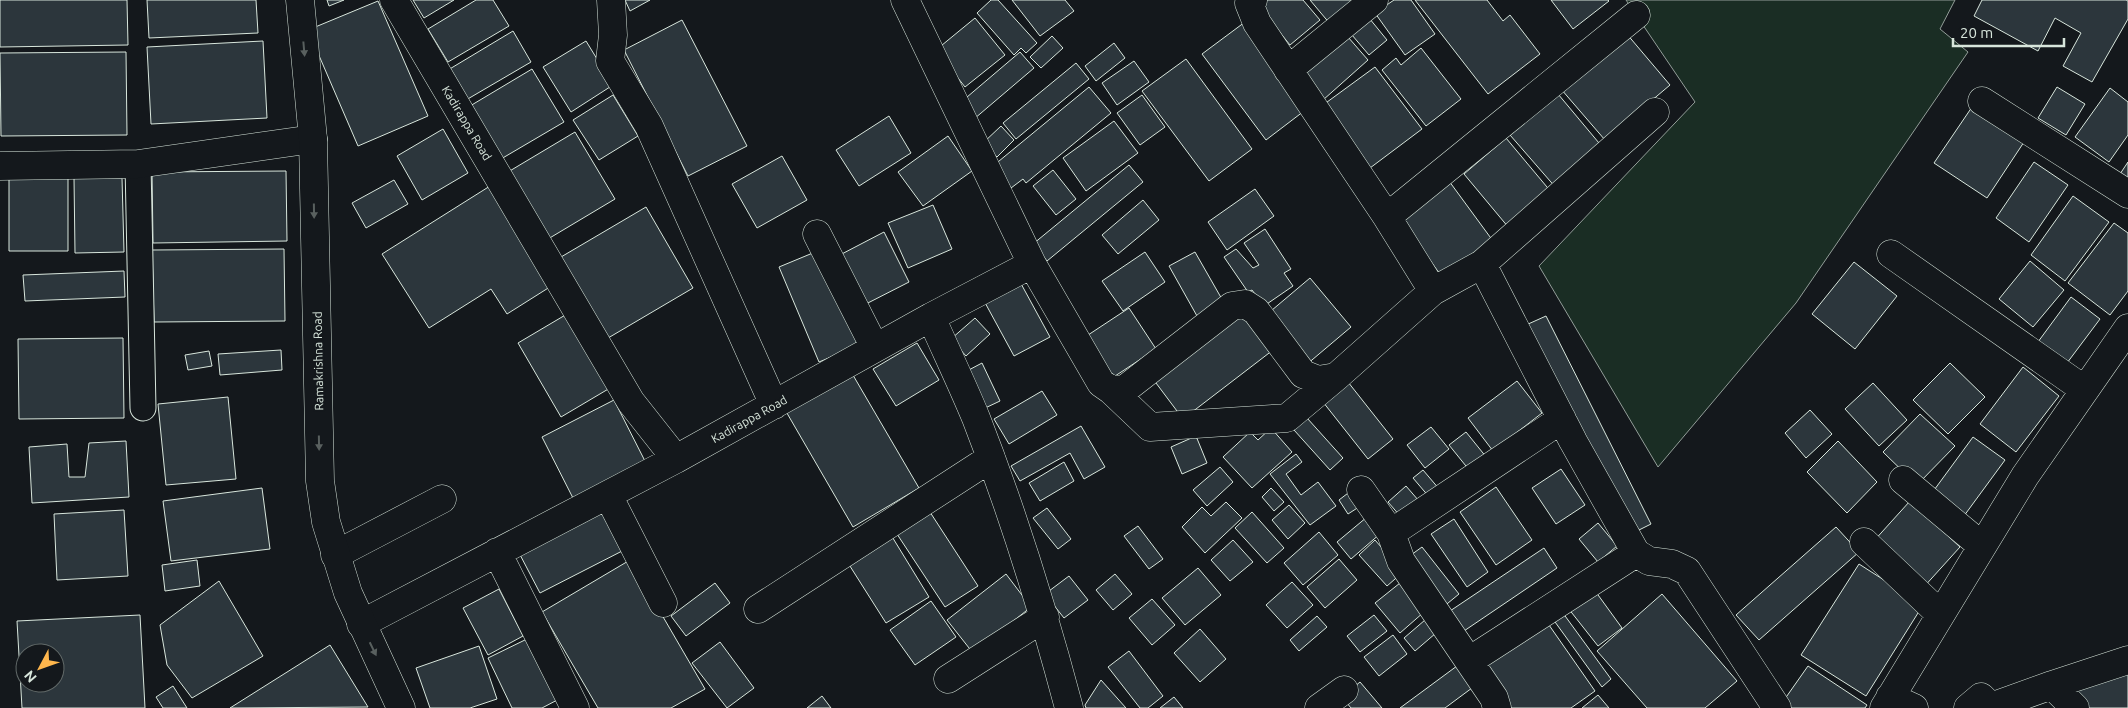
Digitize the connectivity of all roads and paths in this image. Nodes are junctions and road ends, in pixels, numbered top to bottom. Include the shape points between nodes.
1 (300, 0) edge
2 (394, 0) edge
3 (611, 0) edge
4 (905, 0) edge
5 (1252, 0) edge
6 (1374, 0) edge
7 (1636, 15) dead end
8 (1288, 70) junction
9 (1982, 101) dead end
10 (1655, 112) dead end
11 (312, 139) junction
12 (138, 164) junction
13 (0, 166) edge
14 (2128, 194) edge
15 (1387, 217) junction
16 (817, 234) dead end
17 (1891, 254) dead end
18 (1032, 264) junction
19 (1482, 264) junction
20 (1433, 291) junction
21 (931, 317) junction
22 (2128, 328) edge
23 (876, 348) junction
24 (1336, 377) junction
25 (1112, 390) junction
26 (2085, 390) junction
27 (774, 405) junction
28 (144, 408) dead end
29 (1562, 419) junction
30 (990, 458) junction
31 (676, 459) junction
32 (1903, 480) dead end
33 (1361, 490) dead end
34 (608, 495) junction
35 (442, 499) dead end
36 (1391, 533) junction
37 (1864, 542) dead end
38 (1982, 546) junction
39 (497, 552) junction
40 (1636, 553) junction
41 (335, 555) junction
42 (663, 603) dead end
43 (758, 609) dead end
44 (1940, 614) junction
45 (1045, 617) junction
46 (361, 624) junction
47 (1469, 660) junction
48 (2128, 660) edge
49 (948, 679) dead end
50 (2052, 685) junction
51 (1344, 690) dead end
52 (1896, 704) edge
53 (1490, 705) edge
54 (401, 708) edge
55 (575, 708) edge
56 (1070, 708) edge
57 (1319, 708) edge
58 (1777, 708) edge
59 (1968, 708) edge
60 (2075, 708) edge

1 -> 11 street, Ramakrishna Road
2 - 31 street, Kadirappa Road via 631,402
3 - 27 street via 610,61 650,126
4 - 18 street
5 - 8 street via 1249,3 1257,23
6 - 8 street
7 - 15 street
8 - 15 street
9 - 14 street
10 - 19 street
11 - 12 street
11 -> 41 street, Ramakrishna Road via 320,481
12 - 13 street
12 - 28 street
15 - 20 street
16 - 23 street
17 - 26 street
18 - 21 street, Kadirappa Road
18 - 25 street via 1101,383
19 - 20 street
19 - 29 street
20 - 24 street
21 - 23 street, Kadirappa Road
21 - 30 street via 976,417
22 - 26 street
23 - 27 street, Kadirappa Road
24 - 25 street via 1287,418 1150,426
24 - 25 street via 1318,380 1303,374 1256,310 1245,304 1232,306 1126,389
26 - 38 street via 2024,476
27 - 31 street, Kadirappa Road
29 - 36 street
29 - 40 street
30 - 43 street
30 - 45 street
31 - 34 street
32 - 38 street
33 - 36 street
34 - 39 street
34 - 42 street
35 - 41 street
36 - 47 street via 1401,560
37 - 44 street
38 - 44 street
39 - 46 street
39 - 55 street
40 - 47 street
40 - 58 street via 1648,561 1672,564 1687,571
41 - 46 street, Ramakrishna Road
44 - 52 street
45 - 49 street
45 - 56 street
46 -> 54 street, Ramakrishna Road
47 - 53 street
48 - 50 street
50 - 59 street via 1991,708 1980,697
50 - 60 street
51 - 57 street

